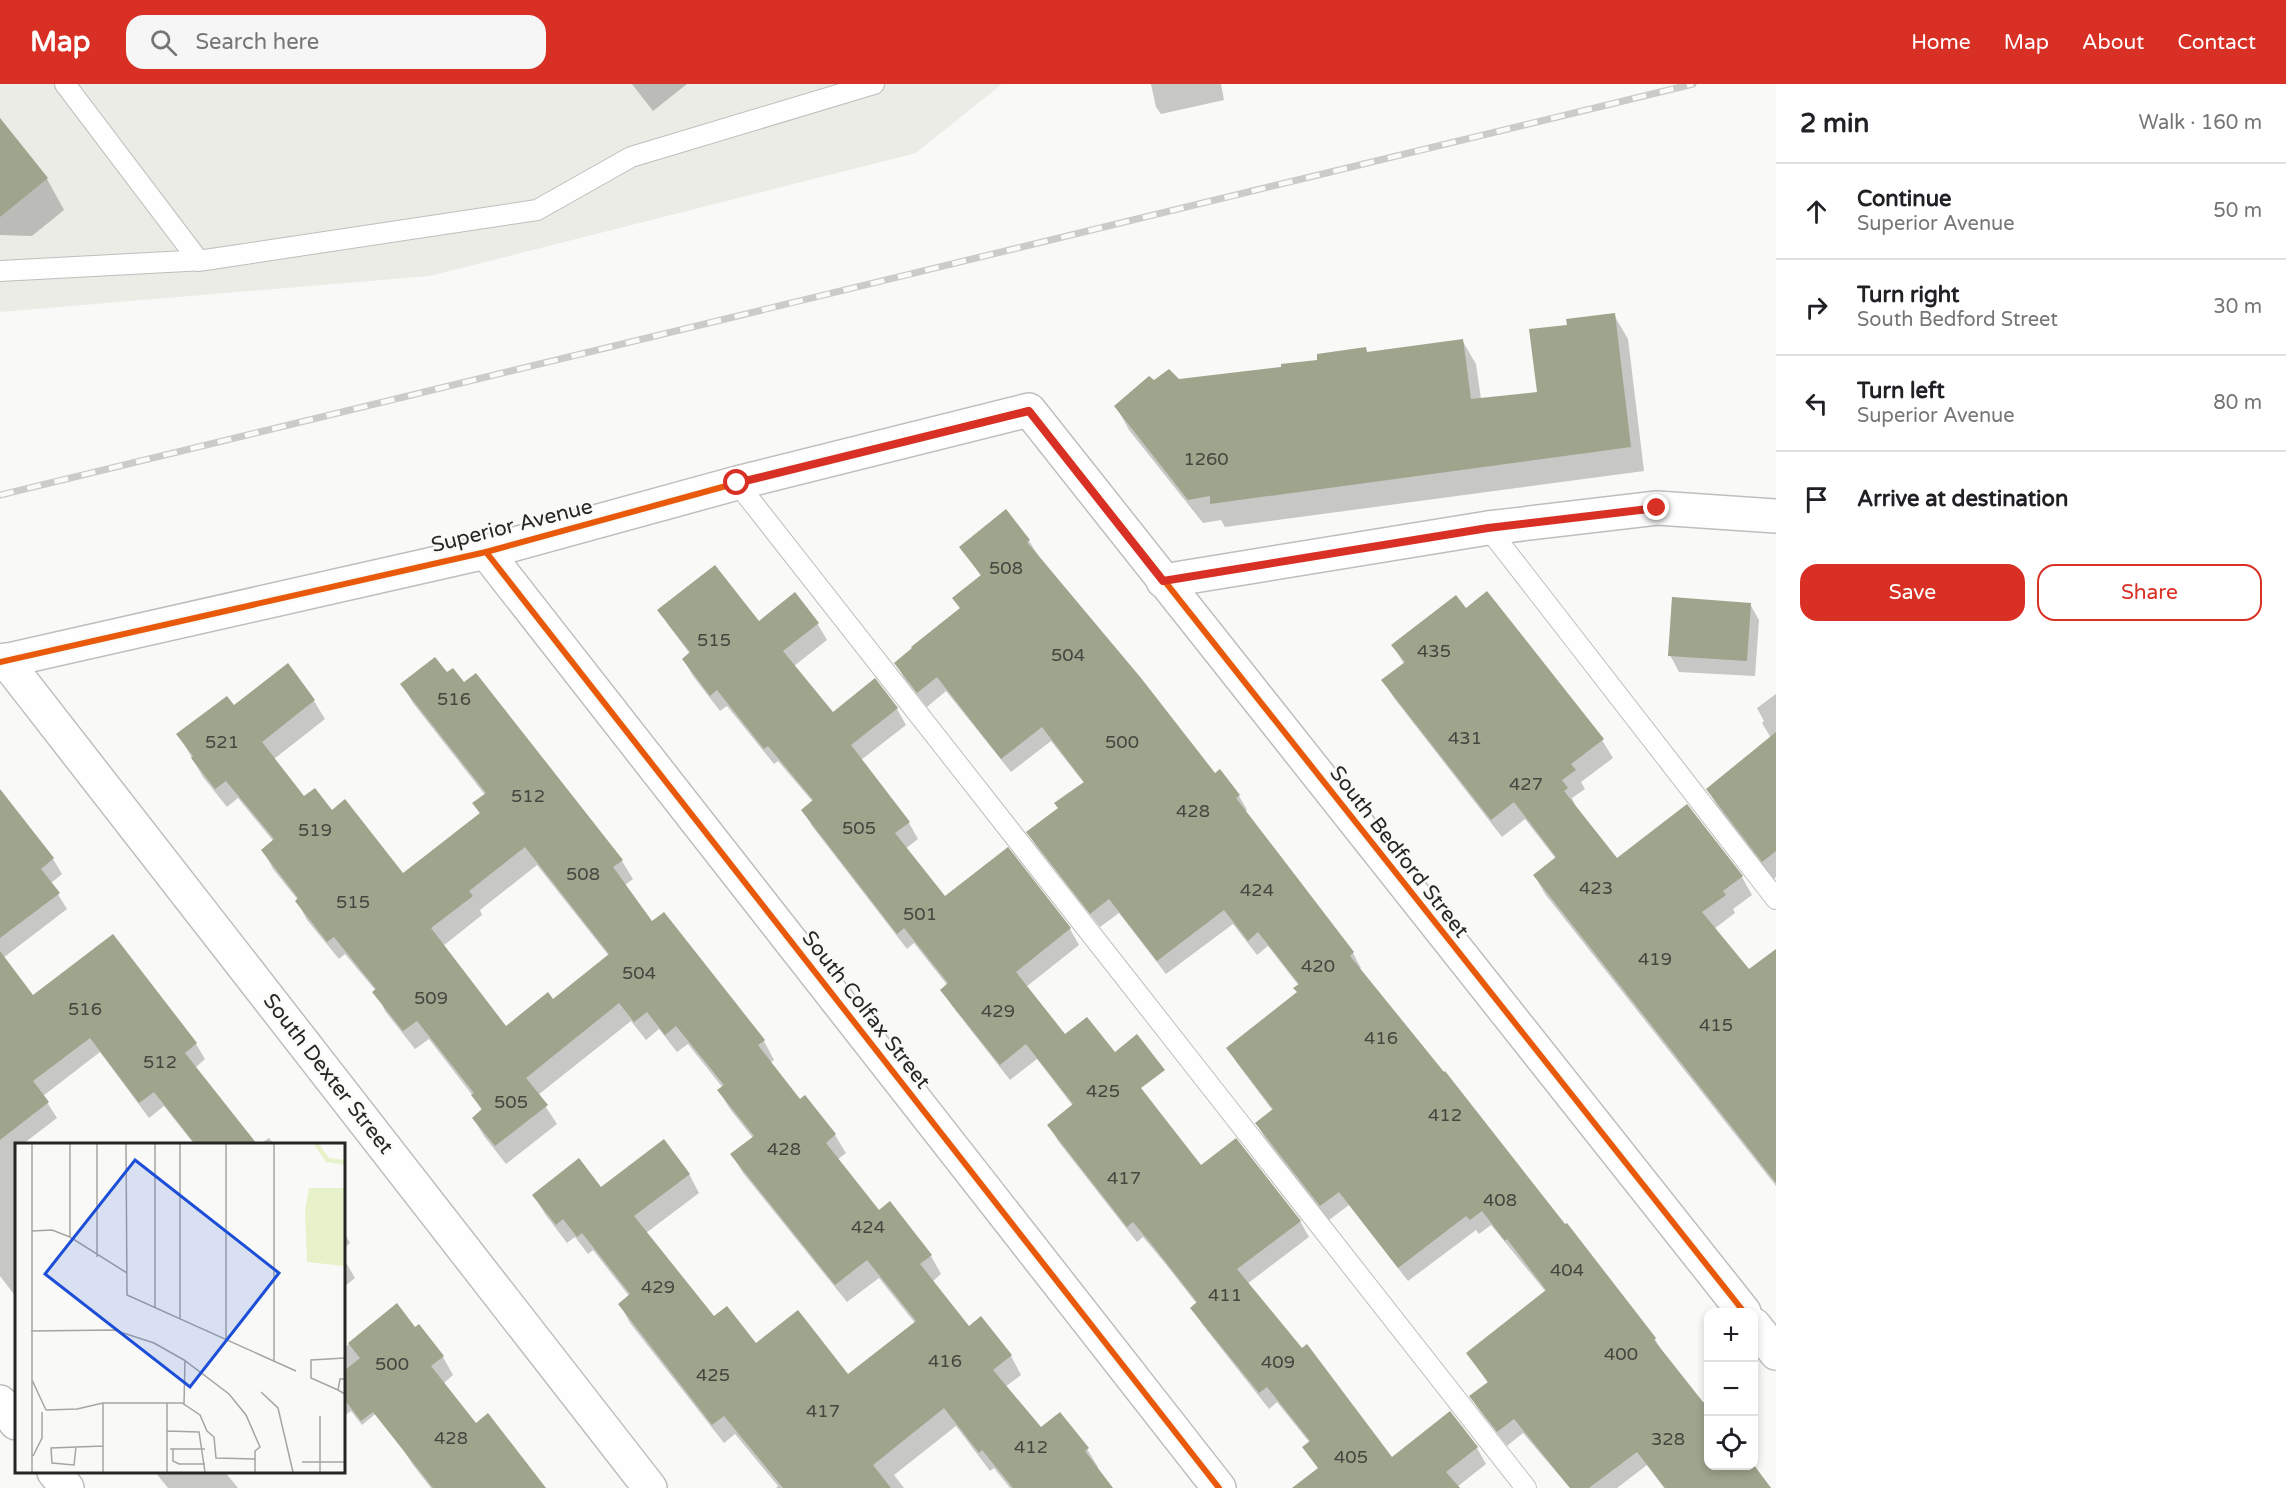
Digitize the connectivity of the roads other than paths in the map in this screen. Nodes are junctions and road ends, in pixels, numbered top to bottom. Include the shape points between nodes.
1 (65, 84) edge
2 (874, 84) edge
3 (199, 261) junction
4 (0, 271) edge
5 (1029, 411) joint
6 (737, 483) junction
7 (1776, 516) edge
8 (1488, 528) junction
9 (486, 552) junction
10 (1163, 581) junction
11 (2, 661) edge
12 (1776, 899) edge
13 (1741, 1308) edge
14 (1758, 1330) edge
15 (1776, 1353) edge
16 (0, 1402) edge
17 (15, 1422) edge
18 (55, 1473) edge
19 (67, 1488) edge
20 (650, 1488) edge
21 (1219, 1488) edge
22 (1526, 1488) edge

1 - 3 lane
2 - 3 lane via 631,157 537,210
3 - 4 lane
5 - 6 street, Superior Avenue
5 - 10 street, South Bedford Street
6 - 9 street, Superior Avenue
6 - 22 lane
7 - 8 street via 1657,508
8 - 10 street
8 - 12 lane
9 - 11 street, Superior Avenue
9 - 21 street, South Colfax Street
10 - 13 street, South Bedford Street
11 - 20 street, South Dexter Street
14 - 15 street
16 - 17 street
18 - 19 street

